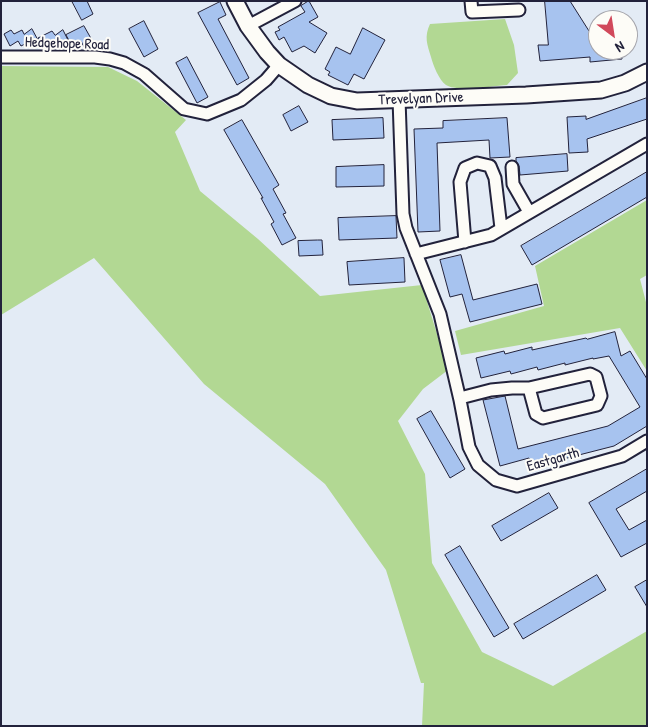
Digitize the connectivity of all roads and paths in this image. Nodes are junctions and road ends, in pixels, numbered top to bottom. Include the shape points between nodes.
1 (235, 1) edge
2 (295, 1) edge
3 (471, 1) edge
4 (519, 10) dead end
5 (248, 26) junction
6 (1, 57) edge
7 (279, 66) junction
8 (647, 72) edge
9 (399, 99) junction
10 (647, 144) edge
11 (512, 167) dead end
12 (528, 212) junction
13 (501, 228) junction
14 (465, 242) junction
15 (416, 254) junction
16 (528, 388) junction
17 (460, 398) junction
18 (647, 441) edge

1 - 5 street, Trevelyan Drive
2 - 5 street
3 - 4 street via 472,12
5 - 7 street, Trevelyan Drive
6 - 7 street, Hedgehope Road via 110,59 144,74 184,109 207,114 241,100
7 - 9 street, Trevelyan Drive via 331,96 357,101
8 - 9 street, Trevelyan Drive via 601,90
9 - 15 street, Eastgarth via 403,214
10 - 12 street
11 - 12 street via 513,184
12 - 13 street
13 - 14 street via 491,235
13 - 14 street via 490,166 477,163 465,168 460,182
14 - 15 street
15 - 17 street, Eastgarth via 440,314
16 - 16 street via 590,374 596,376 601,396 597,405 543,418 536,414
16 - 17 street via 491,390
17 - 18 street, Eastgarth via 469,447 478,465 496,480 517,486 622,456

